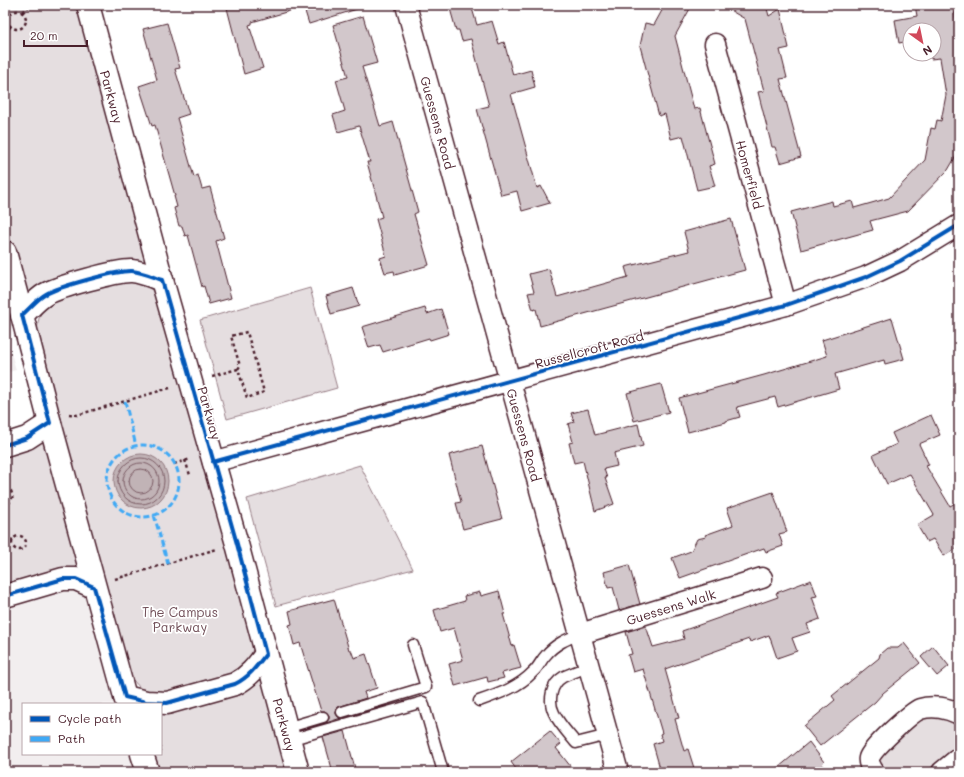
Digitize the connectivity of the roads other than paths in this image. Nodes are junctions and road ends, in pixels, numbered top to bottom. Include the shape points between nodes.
1 (88, 5) edge
2 (406, 5) edge
3 (715, 44) dead end
4 (959, 225) edge
5 (5, 252) edge
6 (162, 280) junction
7 (10, 288) edge
8 (786, 305) junction
9 (22, 315) junction
10 (510, 381) junction
11 (50, 423) junction
12 (5, 445) edge
13 (213, 462) junction
14 (762, 578) dead end
15 (103, 583) junction
16 (5, 596) edge
17 (580, 634) junction
18 (413, 645) dead end
19 (266, 654) junction
20 (589, 666) junction
21 (126, 701) edge
22 (479, 701) dead end
23 (342, 712) dead end
24 (959, 714) edge
25 (323, 717) dead end
26 (288, 734) junction
27 (608, 735) junction
28 (142, 755) edge
29 (959, 758) edge
30 (148, 772) edge
31 (298, 772) edge
32 (443, 772) edge
33 (618, 772) edge
34 (874, 772) edge
35 (942, 772) edge

1 - 6 street, Parkway
2 - 10 street, Guessens Road
3 - 8 street, Homerfield
4 - 8 street, Russellcroft Road via 900,261 866,277
5 - 7 street
6 - 9 street via 144,273 121,272 54,290 40,298
6 - 13 street, Parkway
7 - 9 street
8 - 10 street, Russellcroft Road
9 - 11 street
10 - 13 street, Russellcroft Road
10 - 17 street, Guessens Road
11 - 12 street via 27,438
11 - 15 street
13 - 19 street, Parkway
14 - 17 street, Guessens Walk
15 - 16 street via 63,579
15 - 21 street
17 - 20 street, Guessens Road
17 - 22 lane via 562,641 546,654 534,672 506,692
18 - 23 lane via 426,687
19 - 21 street via 252,672 235,684 167,703
19 - 26 street, Parkway
20 - 27 street, Guessens Road
20 - 27 lane via 562,677 554,686 551,699 554,712 576,743
24 - 34 street via 935,707 919,710 879,743 872,752 869,758
25 - 26 lane
26 - 31 street, Parkway
26 - 32 lane via 423,702
27 - 33 street, Guessens Road
28 - 30 street
29 - 35 street

